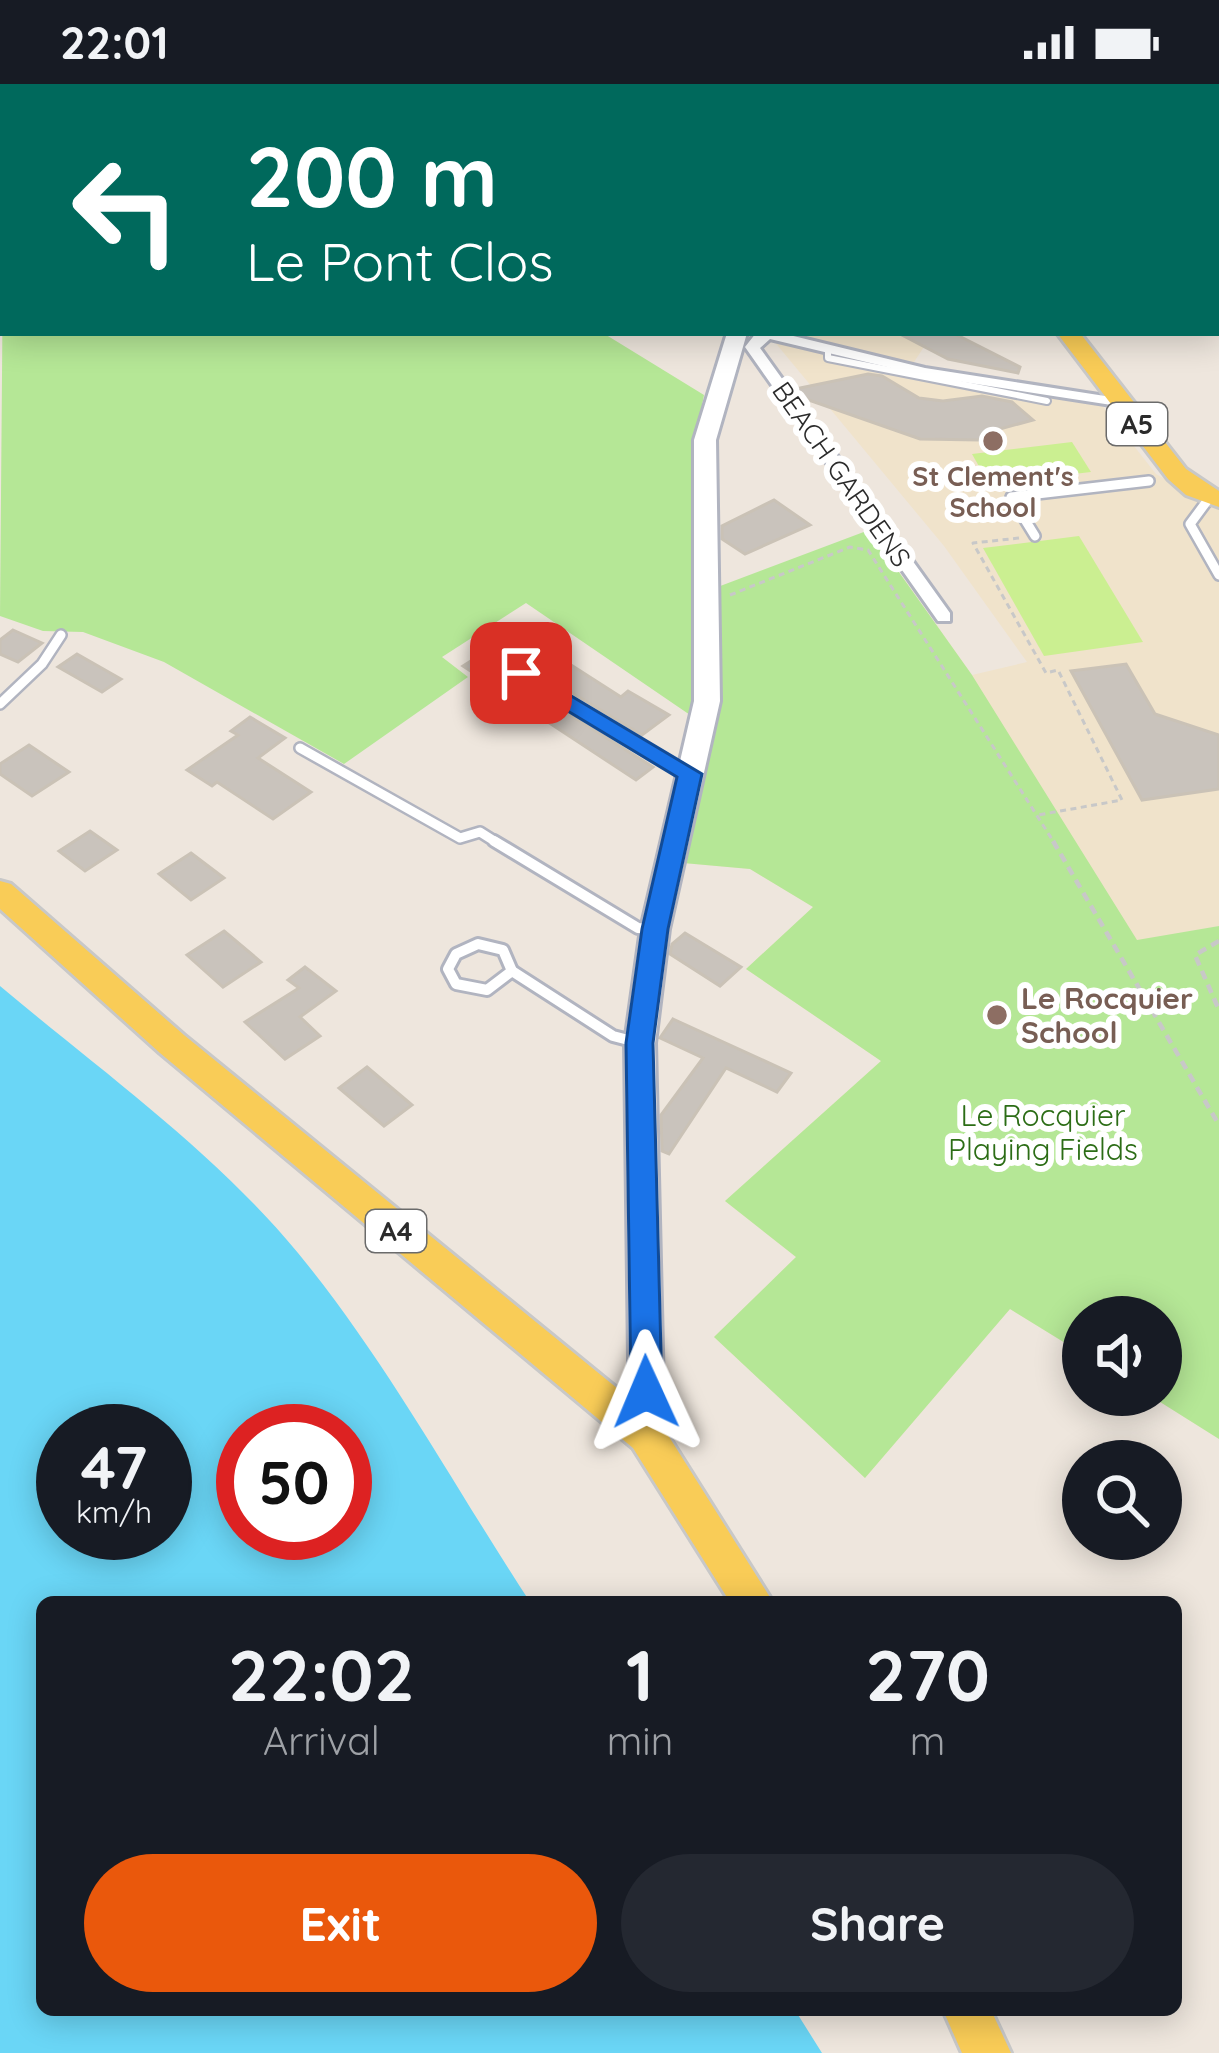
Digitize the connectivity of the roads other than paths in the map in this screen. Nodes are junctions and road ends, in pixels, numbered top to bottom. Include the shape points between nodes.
1 (736, 336) edge
2 (763, 336) edge
3 (772, 336) edge
4 (1070, 336) edge
5 (828, 352) junction
6 (1047, 401) dead end
7 (1118, 402) junction
8 (1149, 481) dead end
9 (1215, 499) edge
10 (1035, 536) road end
11 (1219, 575) edge
12 (944, 617) dead end
13 (61, 635) dead end
14 (521, 673) dead end
15 (0, 704) edge
16 (300, 748) dead end
17 (690, 774) junction
18 (0, 892) edge
19 (655, 929) junction
20 (512, 971) junction
21 (640, 1043) junction
22 (647, 1436) junction
23 (749, 1596) edge
24 (968, 2016) edge
25 (987, 2053) edge

1 - 17 main road via 705,440 707,701
2 - 12 street, BEACH GARDENS via 752,346
3 - 5 street
4 - 7 main road, A5
5 - 6 lane
5 - 7 street
7 - 9 main road, A5 via 1177,474
8 - 10 lane via 1011,496
9 - 11 lane via 1190,524
13 - 15 lane
14 - 17 lane
16 - 19 lane via 460,838 480,832 638,928
17 - 19 main road
18 - 22 main road, A4
19 - 21 main road
20 - 20 lane via 499,986 479,991 456,984 448,969 461,949 478,944 503,950
20 - 21 lane via 614,1036
21 - 22 main road
22 - 23 main road, A4
24 - 25 main road

